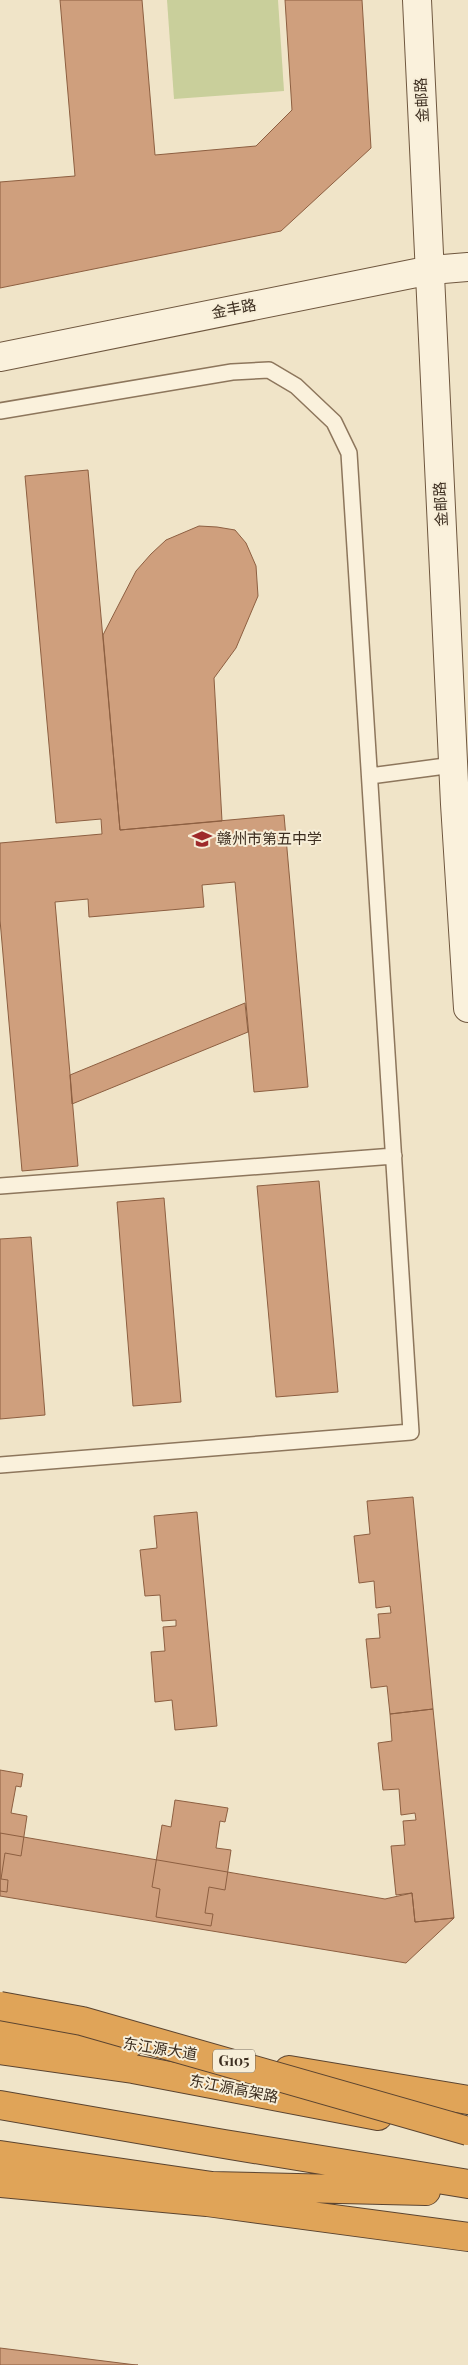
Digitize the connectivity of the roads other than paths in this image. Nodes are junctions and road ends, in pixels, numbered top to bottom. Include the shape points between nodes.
1 (417, 0) edge
2 (468, 267) edge
3 (431, 270) junction
4 (0, 357) edge
5 (0, 411) edge
6 (453, 765) junction
7 (370, 776) junction
8 (468, 1008) edge
9 (394, 1156) junction
10 (0, 1186) edge
11 (0, 1465) edge
12 (0, 2006) edge
13 (0, 2023) edge
14 (0, 2050) edge
15 (468, 2100) edge
16 (0, 2105) edge
17 (468, 2132) edge
18 (0, 2155) edge
19 (0, 2164) edge
20 (0, 2183) edge
21 (468, 2184) edge
22 (212, 2186) junction
23 (468, 2192) edge
24 (468, 2237) edge

1 - 3 street, 金邮路
2 - 3 street, 金丰路
3 - 4 street, 金丰路
3 - 6 street, 金邮路
5 - 7 lane via 232,372 269,370 296,386 334,422 349,453
6 - 7 lane
6 - 8 street, 金邮路
7 - 9 lane
9 - 10 lane
9 - 11 lane via 411,1432
12 - 17 highway, bridge via 82,2021
13 - 15 highway, 东江源大道 / G105
14 - 17 highway, 东江源高架路 via 133,2069
16 - 21 highway
18 - 22 highway
19 - 22 highway
20 - 24 highway via 207,2202
22 - 23 highway

